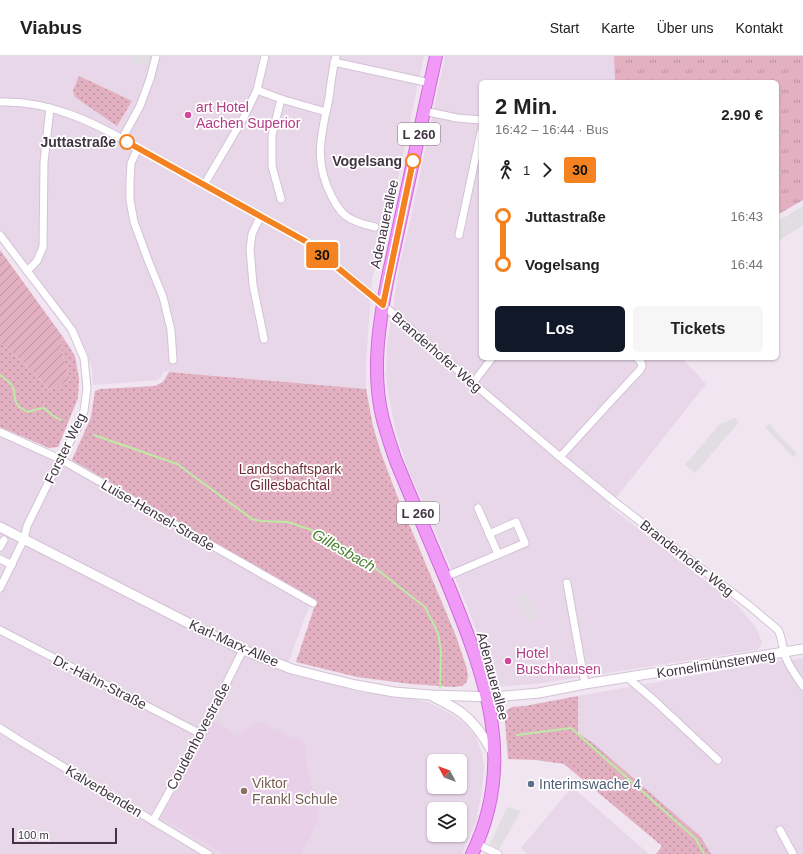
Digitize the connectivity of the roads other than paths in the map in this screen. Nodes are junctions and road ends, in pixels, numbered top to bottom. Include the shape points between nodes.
1 (156, 56) edge
2 (265, 56) edge
3 (436, 56) edge
4 (335, 59) edge
5 (430, 83) junction
6 (256, 90) junction
7 (281, 99) junction
8 (0, 102) edge
9 (50, 108) junction
10 (424, 111) junction
11 (326, 112) junction
12 (479, 120) edge
13 (122, 138) junction
14 (479, 141) edge
15 (138, 148) junction
16 (204, 185) junction
17 (281, 199) dead end
18 (260, 217) junction
19 (375, 227) dead end
20 (0, 235) edge
21 (459, 235) dead end
22 (28, 271) junction
23 (383, 305) junction
24 (264, 339) dead end
25 (173, 360) dead end
26 (490, 360) edge
27 (638, 360) edge
28 (473, 383) junction
29 (0, 432) edge
30 (560, 457) junction
31 (60, 459) junction
32 (478, 508) dead end
33 (0, 527) edge
34 (489, 534) junction
35 (4, 540) dead end
36 (24, 540) junction
37 (0, 547) edge
38 (498, 554) junction
39 (0, 559) edge
40 (12, 565) junction
41 (445, 577) junction
42 (567, 583) dead end
43 (0, 588) edge
44 (313, 603) dead end
45 (0, 630) edge
46 (243, 650) junction
47 (803, 650) edge
48 (784, 653) junction
49 (628, 678) junction
50 (585, 684) junction
51 (803, 686) edge
52 (431, 696) junction
53 (487, 696) junction
54 (0, 728) edge
55 (201, 734) junction
56 (494, 756) junction
57 (718, 760) dead end
58 (153, 821) junction
59 (780, 830) dead end
60 (474, 849) edge
61 (208, 854) edge
62 (498, 854) edge
63 (793, 854) edge

1 - 13 street via 140,106
2 - 6 street
3 - 5 main road, Adenauerallee / L 260
4 - 5 street
4 - 11 street
5 - 10 main road, Adenauerallee / L 260
6 - 7 street
6 - 16 street via 244,117
7 - 11 street
7 - 17 street via 272,134 272,166
8 - 9 street, Branderhofer Weg via 27,103
9 - 13 street, Branderhofer Weg via 81,118
9 - 22 street via 44,162 43,247 37,261
10 - 12 street
10 - 23 main road, Adenauerallee / L 260
11 - 19 street via 320,156 326,186 336,205 348,218
13 - 15 street, Branderhofer Weg
14 - 21 street
15 - 16 street, Branderhofer Weg
15 - 25 street via 131,163 130,200 134,222 163,297 171,330
16 - 18 street, Branderhofer Weg
18 - 23 street, Branderhofer Weg via 305,241
18 - 24 street via 252,234 250,249 253,285
20 - 22 street, Forster Weg
22 - 31 street, Forster Weg via 72,330 84,358 87,388 84,411 78,429
23 - 28 street, Branderhofer Weg
23 - 41 main road, Adenauerallee / L 260 via 377,356 383,419 396,461
26 - 28 street
27 - 30 street via 642,366 640,370
28 - 30 street, Branderhofer Weg
29 - 31 street, Luise-Hensel-Straße
30 - 48 street, Branderhofer Weg via 778,630
31 - 36 street, Forster Weg via 27,526
31 - 44 street, Luise-Hensel-Straße
32 - 34 street
33 - 36 street, Karl-Marx-Allee
34 - 38 street
34 - 38 street via 516,522 525,542
35 - 37 street
36 - 40 street, Forster Weg
36 - 46 street, Karl-Marx-Allee
38 - 41 street
39 - 40 street
40 - 43 street, Forster Weg
41 - 53 main road, Adenauerallee / L 260
42 - 50 street
45 - 55 street, Dr.-Hahn-Straße
46 - 52 street, Karl-Marx-Allee via 323,678 373,689
46 - 55 street, Coudenhovestraße
47 - 48 street, Kornelimünsterweg
48 - 49 street, Kornelimünsterweg
48 - 51 street, Branderhofer Weg
49 - 50 street, Kornelimünsterweg
49 - 57 street, Kornelimünsterweg
50 - 53 street, Kornelimünsterweg via 539,693
52 - 53 street, Karl-Marx-Allee
52 - 56 street via 469,719
53 - 56 main road, Adenauerallee / L 260
54 - 58 street, Kalverbenden
55 - 58 street, Coudenhovestraße
56 - 60 main road, Adenauerallee / L 260 via 491,801
58 - 61 street, Kalverbenden
59 - 63 street
60 - 62 street

